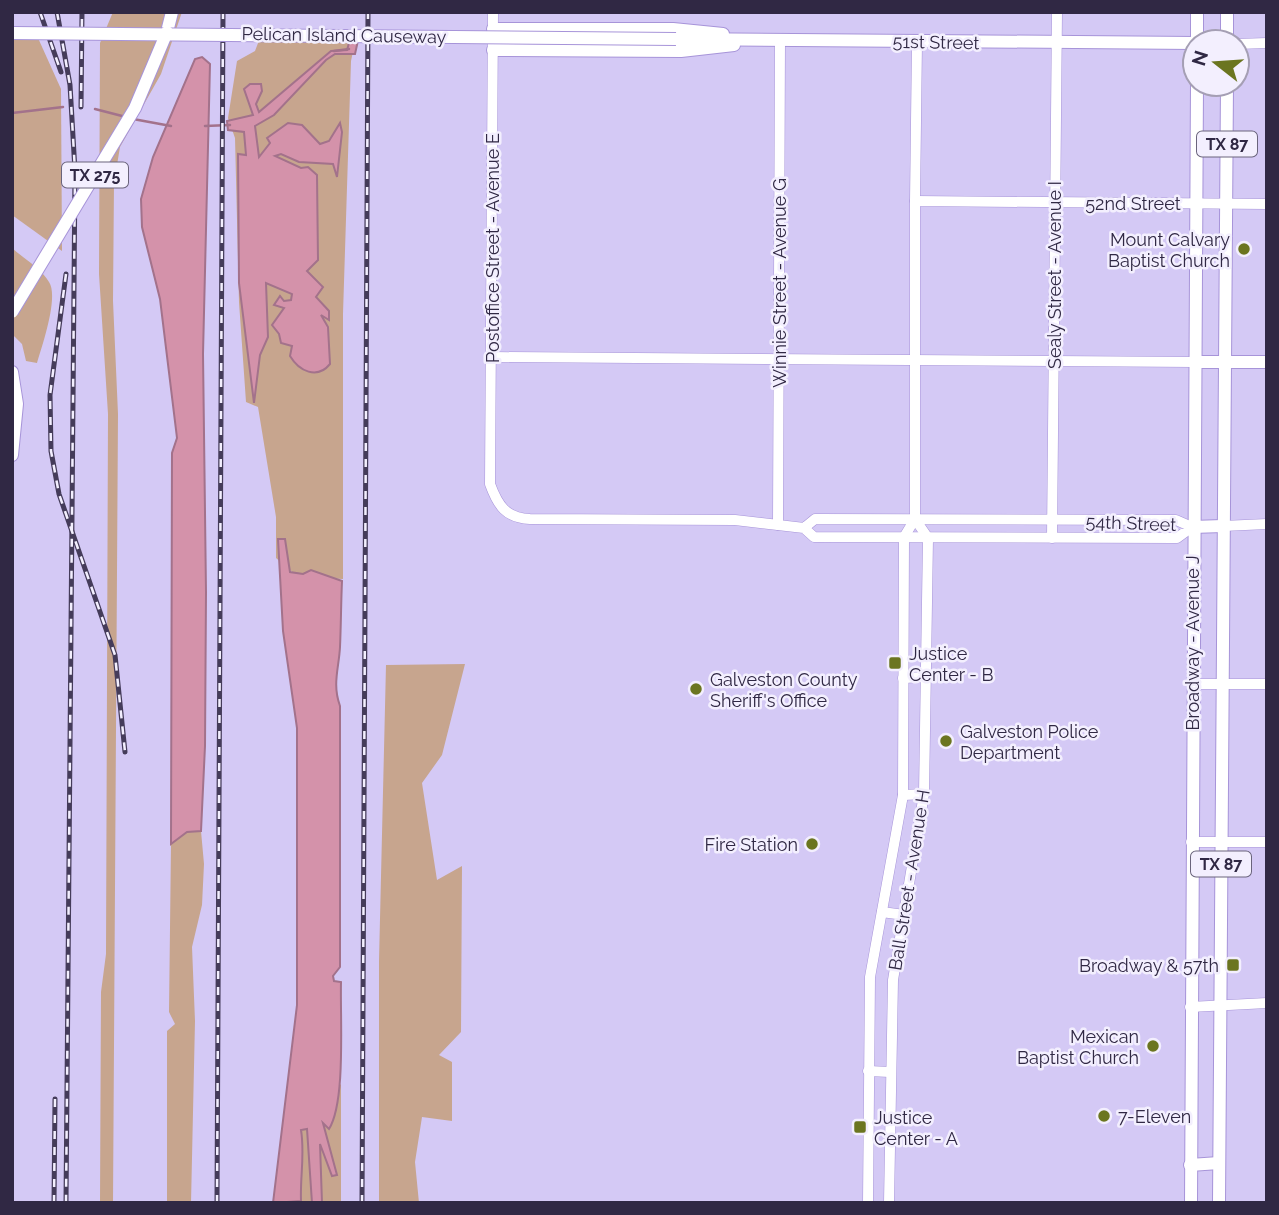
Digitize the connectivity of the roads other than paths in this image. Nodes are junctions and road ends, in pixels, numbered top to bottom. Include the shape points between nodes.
1 (172, 12) edge
2 (493, 12) edge
3 (1057, 12) edge
4 (493, 29) junction
5 (167, 32) junction
6 (12, 33) edge
7 (676, 39) joint
8 (758, 40) junction
9 (780, 40) junction
10 (917, 42) junction
11 (1057, 43) junction
12 (1181, 43) edge
13 (493, 50) junction
14 (1196, 98) edge
15 (1227, 98) edge
16 (915, 201) junction
17 (1195, 203) junction
18 (1054, 204) junction
19 (1227, 204) junction
20 (1267, 204) edge
21 (12, 312) edge
22 (492, 357) junction
23 (779, 359) junction
24 (914, 360) junction
25 (1053, 361) junction
26 (1195, 362) junction
27 (1225, 362) junction
28 (1267, 362) edge
29 (12, 372) edge
30 (12, 455) edge
31 (491, 484) joint
32 (915, 519) junction
33 (1053, 521) junction
34 (1267, 524) edge
35 (778, 525) junction
36 (1223, 526) junction
37 (1192, 527) junction
38 (804, 528) junction
39 (904, 537) junction
40 (928, 538) junction
41 (1052, 538) junction
42 (925, 677) junction
43 (903, 678) junction
44 (1192, 684) junction
45 (1222, 684) junction
46 (1267, 684) edge
47 (924, 794) junction
48 (903, 795) junction
49 (1191, 842) junction
50 (1221, 842) junction
51 (1267, 842) edge
52 (882, 912) junction
53 (904, 915) junction
54 (1220, 1003) junction
55 (1267, 1003) edge
56 (1190, 1007) junction
57 (868, 1071) junction
58 (890, 1072) junction
59 (1219, 1163) junction
60 (1191, 1165) junction
61 (868, 1203) edge
62 (889, 1203) edge
63 (1191, 1203) edge
64 (1219, 1203) edge

1 - 5 main road, TX 275
2 - 4 street, Postoffice Street - Avenue E
3 - 11 street, Sealy Street - Avenue I
4 - 8 main road via 673,29
4 - 13 street, Postoffice Street - Avenue E
5 - 6 main road, Pelican Island Causeway, bridge
5 - 7 main road, Pelican Island Causeway, bridge
5 - 21 main road, TX 275, bridge via 135,108
7 - 8 main road, 51st Street
8 - 9 main road, 51st Street
8 - 13 main road via 681,51
9 - 10 main road, 51st Street
9 - 23 street, Winnie Street - Avenue G
10 - 11 main road, 51st Street
10 - 16 street
11 - 12 main road, 51st Street
11 - 18 street, Sealy Street - Avenue I
13 - 22 street, Postoffice Street - Avenue E
14 - 17 main road, Broadway - Avenue J / TX 87
15 - 19 main road, Broadway - Avenue J / TX 87
16 - 18 street, 52nd Street
16 - 24 street
17 - 18 street, 52nd Street
17 - 19 street, 52nd Street
17 - 26 main road, Broadway - Avenue J / TX 87
18 - 25 street, Sealy Street - Avenue I
19 - 20 street, 52nd Street
19 - 27 main road, Broadway - Avenue J / TX 87
22 - 23 street
22 - 31 street, Postoffice Street - Avenue E
23 - 24 street
23 - 35 street, Winnie Street - Avenue G
24 - 25 street
24 - 32 street
25 - 26 street
25 - 33 street, Sealy Street - Avenue I
26 - 27 main road
26 - 37 main road, Broadway - Avenue J / TX 87
27 - 28 main road
27 - 36 main road, Broadway - Avenue J / TX 87
29 - 30 main road via 17,431
31 - 35 street, 54th Street via 503,511 516,519 735,520
32 - 33 street, 54th Street
32 - 38 street, 54th Street via 815,519
32 - 39 street
32 - 40 street
33 - 37 street, 54th Street via 1176,520
33 - 41 street, Sealy Street - Avenue I
34 - 36 street
35 - 38 street, 54th Street
36 - 37 main road
36 - 45 main road, Broadway - Avenue J / TX 87
37 - 41 street, 54th Street via 1177,538
37 - 44 main road, Broadway - Avenue J / TX 87
38 - 39 street, 54th Street via 814,537
39 - 40 street, 54th Street
39 - 43 street, Ball Street - Avenue H
40 - 41 street, 54th Street
40 - 42 street, Ball Street - Avenue H
42 - 43 street
42 - 47 street, Ball Street - Avenue H
43 - 48 street, Ball Street - Avenue H
44 - 45 street
44 - 49 main road, Broadway - Avenue J / TX 87
45 - 46 street
45 - 50 main road, Broadway - Avenue J / TX 87
47 - 48 street
47 - 53 street, Ball Street - Avenue H
48 - 52 street, Ball Street - Avenue H
49 - 50 street
49 - 56 main road, Broadway - Avenue J / TX 87
50 - 51 street
50 - 54 main road, Broadway - Avenue J / TX 87
52 - 53 street
52 - 57 street, Ball Street - Avenue H via 870,977
53 - 58 street, Ball Street - Avenue H via 892,991
54 - 55 street
54 - 56 street
54 - 59 main road, Broadway - Avenue J / TX 87
56 - 60 main road, Broadway - Avenue J / TX 87
57 - 58 street
57 - 61 street, Ball Street - Avenue H
58 - 62 street, Ball Street - Avenue H
59 - 60 main road
59 - 64 main road, Broadway - Avenue J / TX 87
60 - 63 main road, Broadway - Avenue J / TX 87

